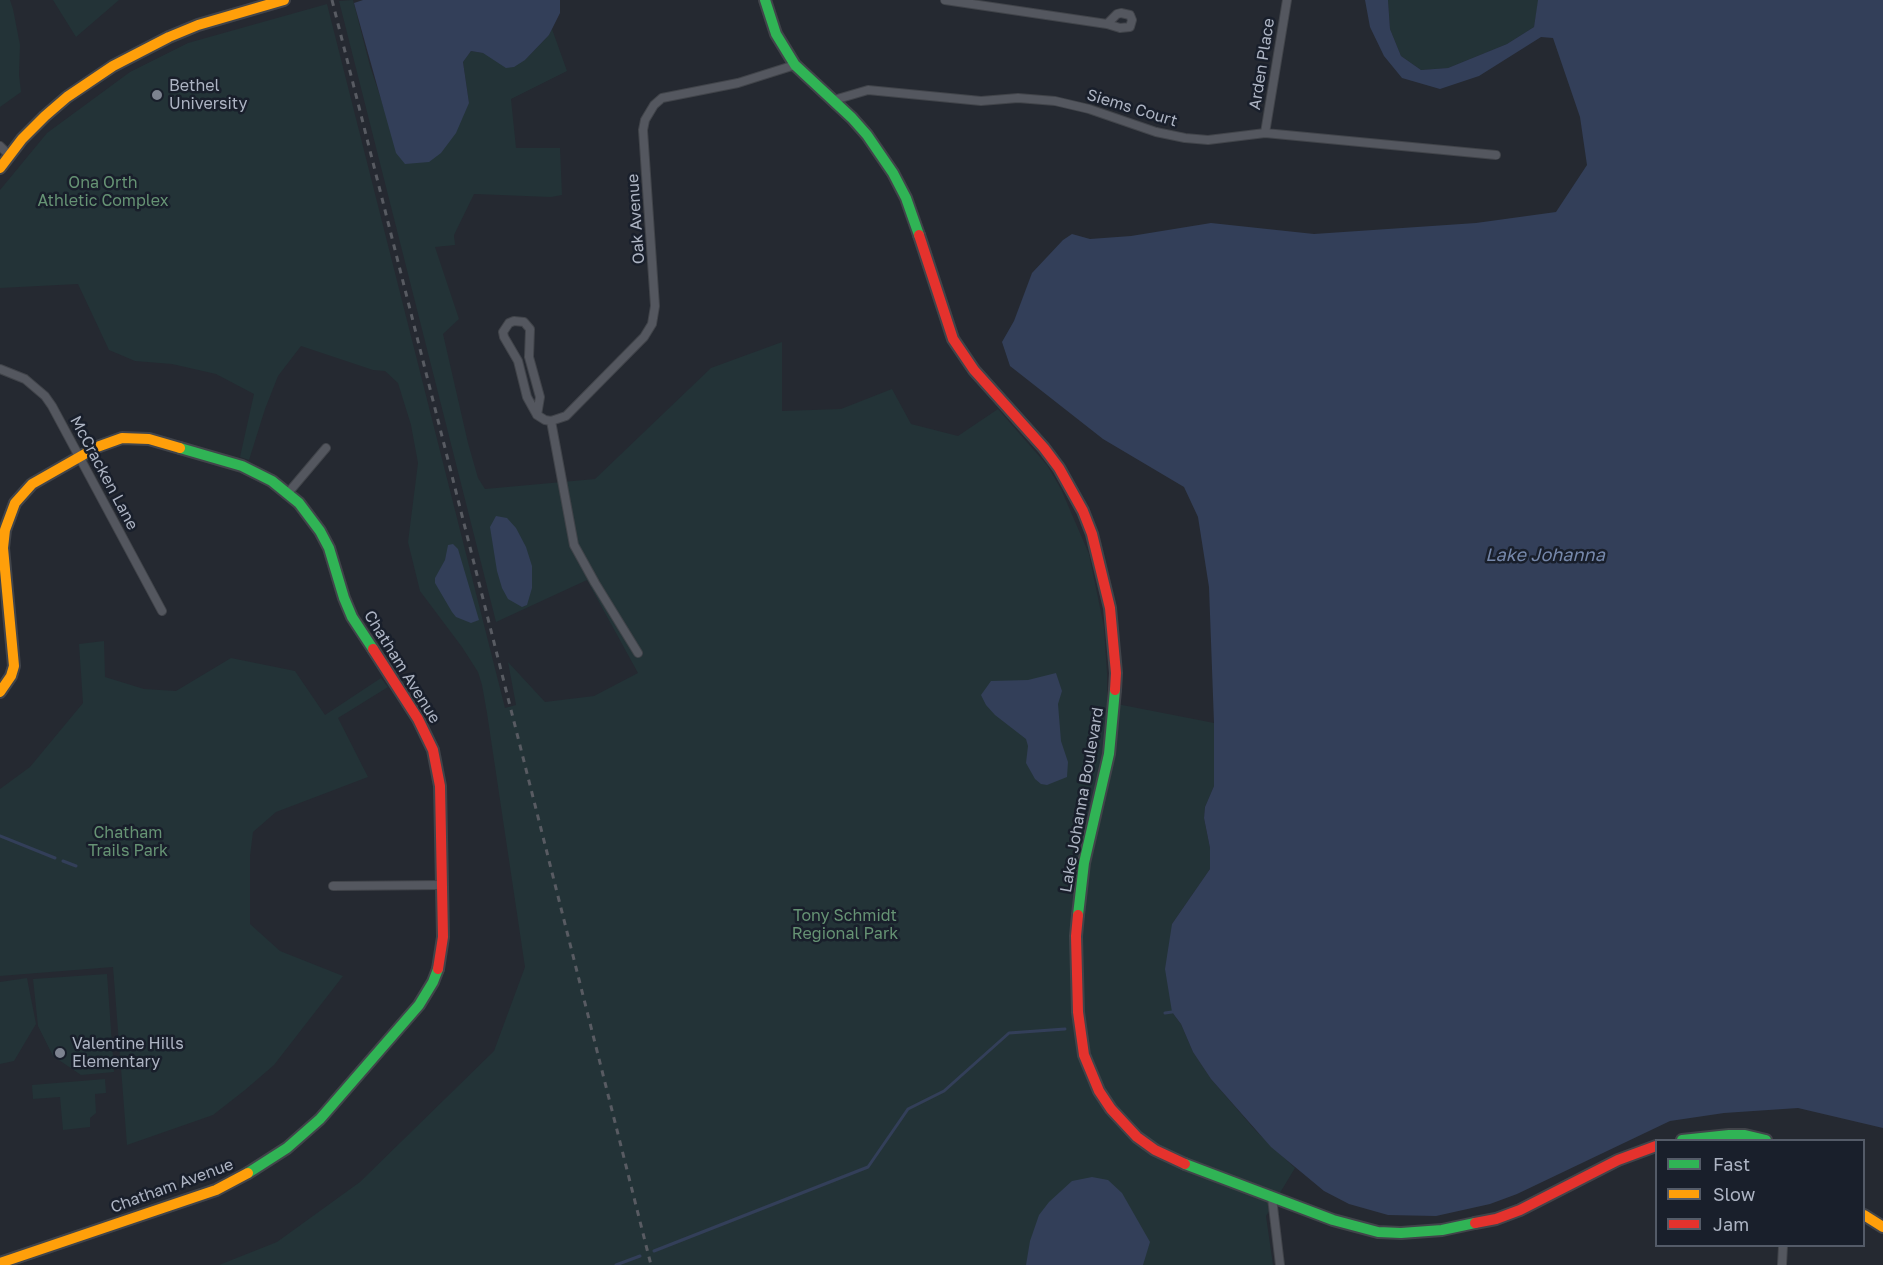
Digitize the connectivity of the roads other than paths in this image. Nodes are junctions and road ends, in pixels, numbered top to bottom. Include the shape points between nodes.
1 (284, 0) edge
2 (765, 0) edge
3 (945, 0) edge
4 (1287, 0) edge
5 (1107, 24) dead end
6 (795, 65) junction
7 (834, 100) junction
8 (1265, 133) junction
9 (0, 146) edge
10 (1496, 155) dead end
11 (9, 156) junction
12 (0, 168) edge
13 (0, 369) edge
14 (537, 415) junction
15 (551, 420) junction
16 (326, 448) dead end
17 (80, 456) junction
18 (288, 493) junction
19 (162, 612) dead end
20 (638, 652) dead end
21 (0, 692) edge
22 (442, 885) junction
23 (333, 886) dead end
24 (1691, 1139) edge
25 (1761, 1139) edge
26 (1655, 1146) edge
27 (1272, 1198) junction
28 (1865, 1216) edge
29 (1883, 1227) edge
30 (1783, 1247) edge
31 (0, 1263) edge
32 (1280, 1265) edge
33 (1782, 1265) edge

1 - 11 street via 198,25 113,66 60,104
2 - 6 street, Lake Johanna Boulevard via 776,34
3 - 5 street
4 - 8 street, Arden Place
6 - 7 street, Lake Johanna Boulevard
6 - 15 street, Oak Avenue via 738,83 662,98 654,105 643,130 655,306 652,324 644,337 566,416
7 - 8 street, Siems Court via 868,90 981,101 1048,100 1185,138 1208,140
7 - 27 street, Lake Johanna Boulevard via 867,135 906,198 948,325 961,352 1059,468 1083,511 1099,558 1114,640 1115,703 1109,754 1084,863 1076,936 1078,1020 1090,1073 1111,1109 1137,1137 1186,1165
8 - 10 street, Siems Court
9 - 11 street
11 - 12 street
13 - 17 street, McCracken Lane via 25,379 45,396
14 - 14 street via 540,397 529,357 530,329 524,322 514,321 506,327 504,337 518,361 527,397
14 - 15 street
15 - 20 street via 574,545
16 - 18 street
17 - 18 street, Chatham Avenue via 122,438 149,439 242,466
17 - 19 street, McCracken Lane
17 - 21 street, Chatham Avenue via 32,484 9,516 3,548 14,666
18 - 22 street, Chatham Avenue via 320,531 352,617 418,719 433,750 440,786
22 - 23 street
22 - 31 street, Chatham Avenue via 442,951 434,982 419,1005 308,1131 263,1165 216,1190
24 - 25 street via 1729,1135
26 - 27 street, Lake Johanna Boulevard via 1618,1160 1520,1210 1474,1225 1442,1230 1378,1232
27 - 32 street
28 - 29 street
30 - 33 street

